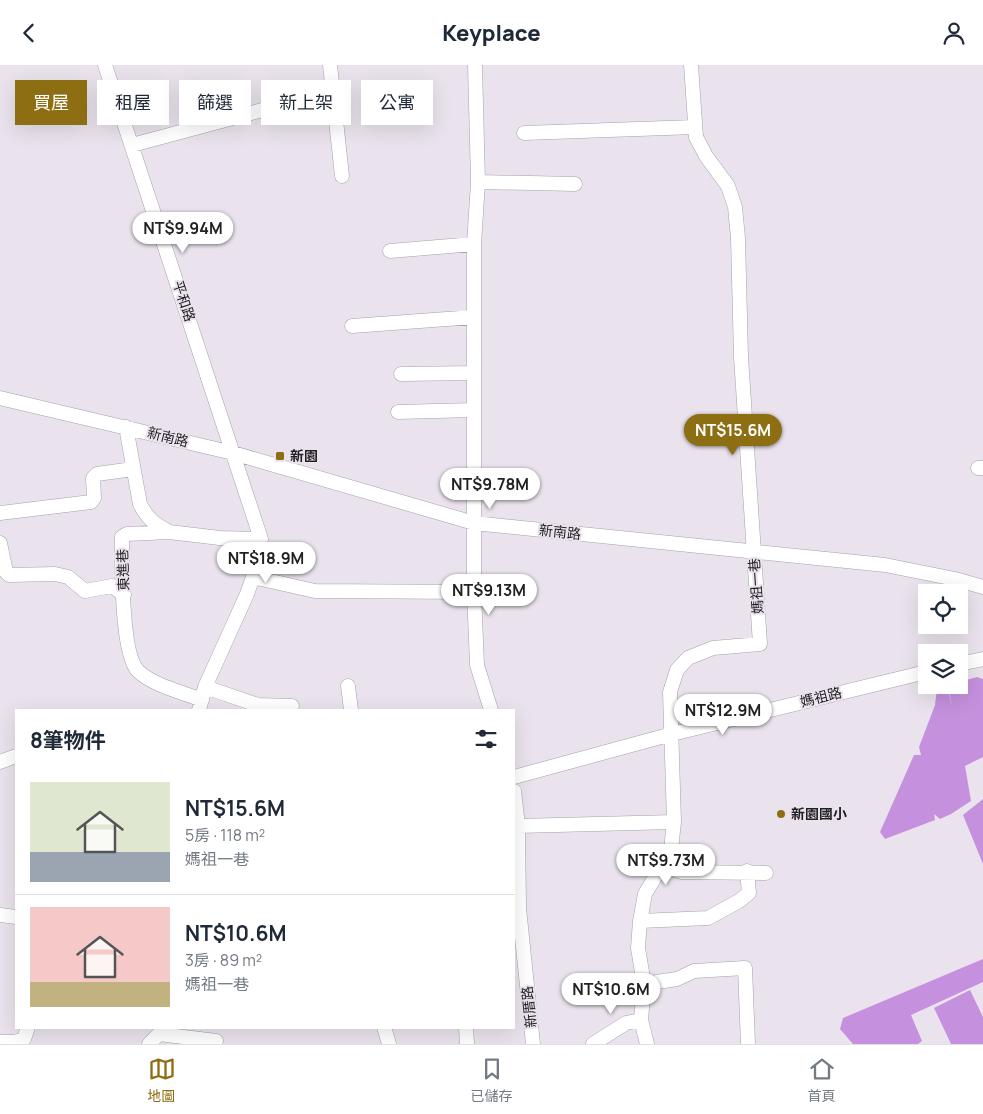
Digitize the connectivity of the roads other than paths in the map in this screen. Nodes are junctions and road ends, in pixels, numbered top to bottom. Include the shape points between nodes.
1 (104, 65) edge
2 (330, 65) edge
3 (475, 65) edge
4 (691, 65) edge
5 (331, 80) edge
6 (261, 110) edge
7 (336, 125) edge
8 (695, 127) junction
9 (524, 133) dead end
10 (132, 145) junction
11 (342, 176) dead end
12 (478, 182) junction
13 (575, 183) dead end
14 (474, 244) junction
15 (390, 251) dead end
16 (474, 317) junction
17 (352, 326) dead end
18 (474, 373) junction
19 (401, 374) dead end
20 (0, 398) edge
21 (474, 410) junction
22 (398, 413) dead end
23 (126, 427) junction
24 (233, 453) junction
25 (133, 469) junction
26 (0, 513) edge
27 (474, 523) junction
28 (169, 532) junction
29 (260, 539) junction
30 (0, 543) edge
31 (754, 550) junction
32 (253, 577) junction
33 (983, 587) edge
34 (474, 592) junction
35 (124, 595) junction
36 (983, 659) edge
37 (968, 662) edge
38 (918, 674) edge
39 (348, 686) dead end
40 (202, 699) edge
41 (292, 706) dead end
42 (350, 709) edge
43 (492, 709) edge
44 (672, 733) junction
45 (15, 756) edge
46 (0, 762) edge
47 (515, 777) edge
48 (515, 800) edge
49 (674, 822) junction
50 (518, 826) junction
51 (661, 866) junction
52 (747, 871) junction
53 (766, 873) dead end
54 (0, 915) edge
55 (15, 917) edge
56 (640, 921) junction
57 (644, 984) junction
58 (641, 1020) junction
59 (28, 1029) edge
60 (385, 1029) edge
61 (466, 1029) edge
62 (216, 1038) edge
63 (154, 1039) edge
64 (0, 1042) edge
65 (389, 1044) edge
66 (467, 1044) edge
67 (533, 1044) edge
68 (593, 1044) edge
69 (647, 1044) edge
70 (748, 1044) edge

1 - 10 street, 平和路
2 - 5 street
3 - 12 street
4 - 8 street, 媽祖一巷
6 - 10 street
7 - 11 street
8 - 9 street
8 - 31 street, 媽祖一巷 via 696,137 728,186 735,207
10 - 24 street, 平和路
12 - 13 street
12 - 14 street
14 - 15 street
14 - 16 street
16 - 17 street
16 - 18 street
18 - 19 street
18 - 21 street
20 - 23 street, 新南路
21 - 22 street
21 - 27 street
23 - 24 street, 新南路
23 - 25 street
24 - 27 street, 新南路
24 - 29 street, 平和路
25 - 26 street via 97,473 93,479 94,498 91,502
25 - 28 street via 145,515
27 - 31 street, 新南路
27 - 34 street
28 - 29 street, 東進巷
28 - 35 street, 東進巷 via 122,537
29 - 32 street
30 - 35 street via 6,573 10,575 56,574 68,577 85,591 112,586
31 - 33 street, 新南路 via 885,565
31 - 44 street, 媽祖一巷 via 760,644 713,648 688,658 677,670 670,692
32 - 34 street via 315,591
32 - 40 street
34 - 43 street via 477,665
35 - 40 street, 東進巷 via 126,632 137,670 162,685
36 - 37 street
38 - 44 street, 媽祖路
39 - 42 street
40 - 41 street, 東進巷
44 - 47 street, 媽祖路
44 - 49 street, 媽祖一巷
45 - 46 street
48 - 50 street, 新厝路
49 - 50 street
49 - 51 street, 媽祖一巷 via 671,850
50 - 67 street, 新厝路 via 519,908
51 - 52 street via 682,872
51 - 56 street, 媽祖一巷 via 645,894
52 - 53 street
52 - 56 street via 749,893 708,918
54 - 55 street
56 - 57 street, 媽祖一巷 via 638,948
57 - 58 street, 媽祖一巷
57 - 70 street via 677,979 694,971 745,968
58 - 68 street via 626,1023
58 - 69 street, 媽祖一巷
59 - 64 street via 20,1041
60 - 65 street
61 - 66 street
62 - 63 street

